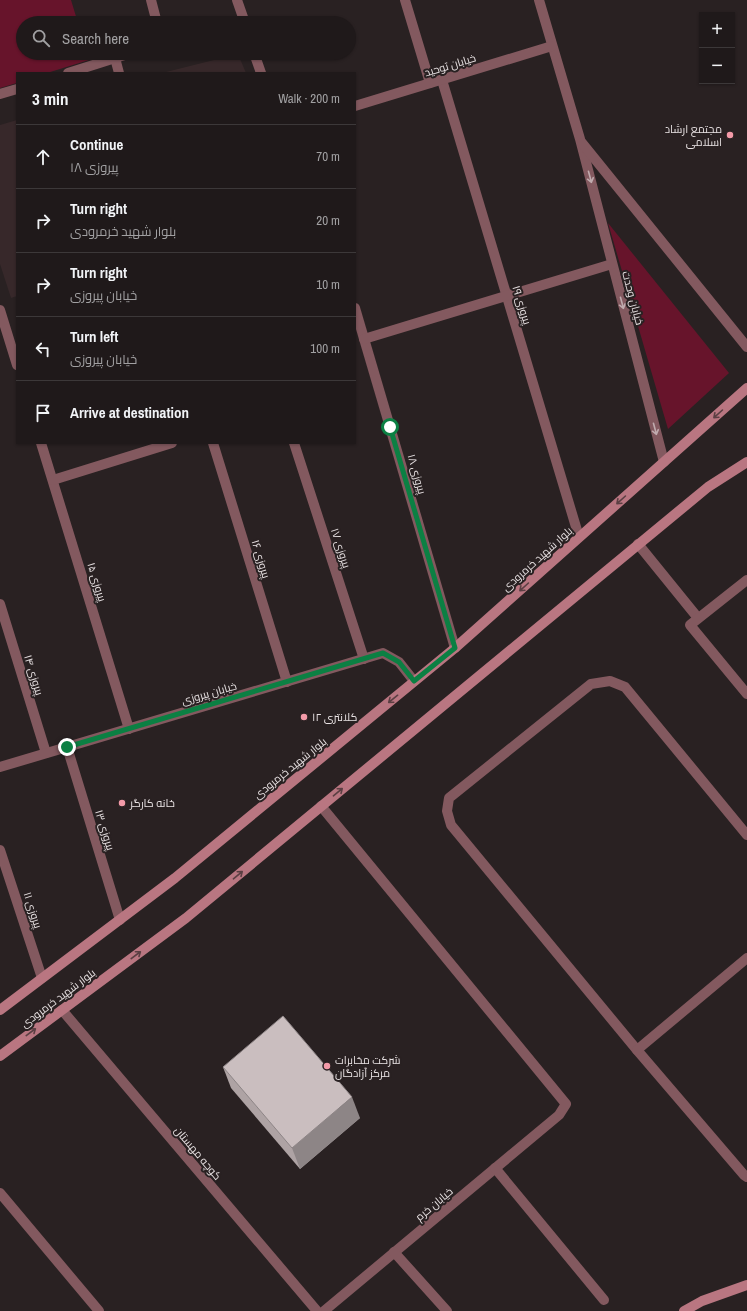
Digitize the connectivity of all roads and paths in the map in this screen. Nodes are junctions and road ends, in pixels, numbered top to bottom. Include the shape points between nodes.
1 (151, 0) edge
2 (237, 0) edge
3 (405, 0) edge
4 (538, 0) edge
5 (155, 16) edge
6 (242, 16) edge
7 (552, 46) junction
8 (109, 60) edge
9 (116, 60) edge
10 (256, 60) edge
11 (71, 72) edge
12 (119, 72) edge
13 (261, 72) edge
14 (442, 80) junction
15 (430, 83) junction
16 (16, 89) edge
17 (0, 94) edge
18 (356, 106) edge
19 (580, 139) junction
20 (612, 264) junction
21 (507, 296) junction
22 (0, 310) edge
23 (356, 311) edge
24 (364, 339) junction
25 (747, 347) edge
26 (16, 362) edge
27 (747, 388) edge
28 (41, 444) edge
29 (169, 444) edge
30 (213, 444) edge
31 (294, 444) edge
32 (664, 462) junction
33 (747, 462) edge
34 (53, 480) junction
35 (579, 537) junction
36 (638, 544) junction
37 (747, 580) edge
38 (0, 604) edge
39 (698, 618) junction
40 (455, 648) junction
41 (364, 659) junction
42 (414, 681) junction
43 (287, 682) junction
44 (747, 694) edge
45 (129, 729) junction
46 (67, 747) junction
47 (46, 753) junction
48 (0, 767) edge
49 (322, 806) junction
50 (747, 835) edge
51 (0, 850) edge
52 (120, 920) junction
53 (747, 958) edge
54 (42, 978) junction
55 (0, 1010) edge
56 (62, 1010) junction
57 (637, 1050) junction
58 (0, 1056) edge
59 (495, 1168) junction
60 (747, 1177) edge
61 (0, 1193) edge
62 (394, 1252) junction
63 (747, 1285) edge
64 (604, 1300) dead end
65 (99, 1311) edge
66 (317, 1311) edge
67 (324, 1311) edge
68 (447, 1311) edge
69 (684, 1311) edge

1 - 5 street
2 - 6 street
3 - 15 street
4 - 7 street, خیابان وحدت
7 - 14 street, خیابان توحید
7 - 19 street, خیابان وحدت
8 - 11 street
9 - 12 street
10 - 13 street
14 - 15 street, خیابان توحید
14 - 21 street, پیروزی ۱۹
15 - 18 street, خیابان توحید
16 - 17 street
19 -> 20 street, خیابان وحدت
19 - 25 street, خیابان وحدت
20 - 21 street
20 -> 32 street, خیابان وحدت
21 - 24 street
21 - 35 street, پیروزی ۱۹
22 - 26 street
23 - 24 street, پیروزی ۱۸
24 - 40 street, پیروزی ۱۸
27 -> 32 main road, بلوار شهید خرمرودی
28 - 34 street, پیروزی ۱۵
29 - 34 street
30 - 43 street, پیروزی ۱۶
31 - 41 street, پیروزی ۱۷
32 -> 35 main road, بلوار شهید خرمرودی
33 - 36 main road, بلوار شهید خرمرودی via 708,487
34 - 45 street, پیروزی ۱۵
35 -> 40 main road, بلوار شهید خرمرودی
36 - 39 street
49 -> 36 main road, بلوار شهید خرمرودی
37 - 39 street
38 - 47 street, پیروزی ۱۴
39 - 44 street via 690,625
40 - 42 main road, بلوار شهید خرمرودی
41 - 42 street, خیابان پیروزی via 383,653 399,662
41 - 43 street, خیابان پیروزی
42 -> 52 main road, بلوار شهید خرمرودی via 181,873
43 - 45 street, خیابان پیروزی
45 - 46 street, خیابان پیروزی
46 - 47 street, خیابان پیروزی
46 - 52 street, پیروزی ۱۳
47 - 48 street, خیابان پیروزی
56 -> 49 main road, بلوار شهید خرمرودی via 186,918
49 - 59 street, خیابان خرم via 566,1104 559,1115
50 - 57 street via 624,687 610,681 591,684 449,798 447,812 451,825
51 - 54 street, پیروزی ۱۱
52 - 54 main road, بلوار شهید خرمرودی
53 - 57 street
54 - 55 main road, بلوار شهید خرمرودی
58 -> 56 main road, بلوار شهید خرمرودی
56 - 66 street, کوچه مهستان
57 - 60 street
59 - 62 street, خیابان خرم
59 - 64 street
61 - 65 street
62 - 67 street, خیابان خرم
62 - 68 street
63 - 69 main road via 702,1301

